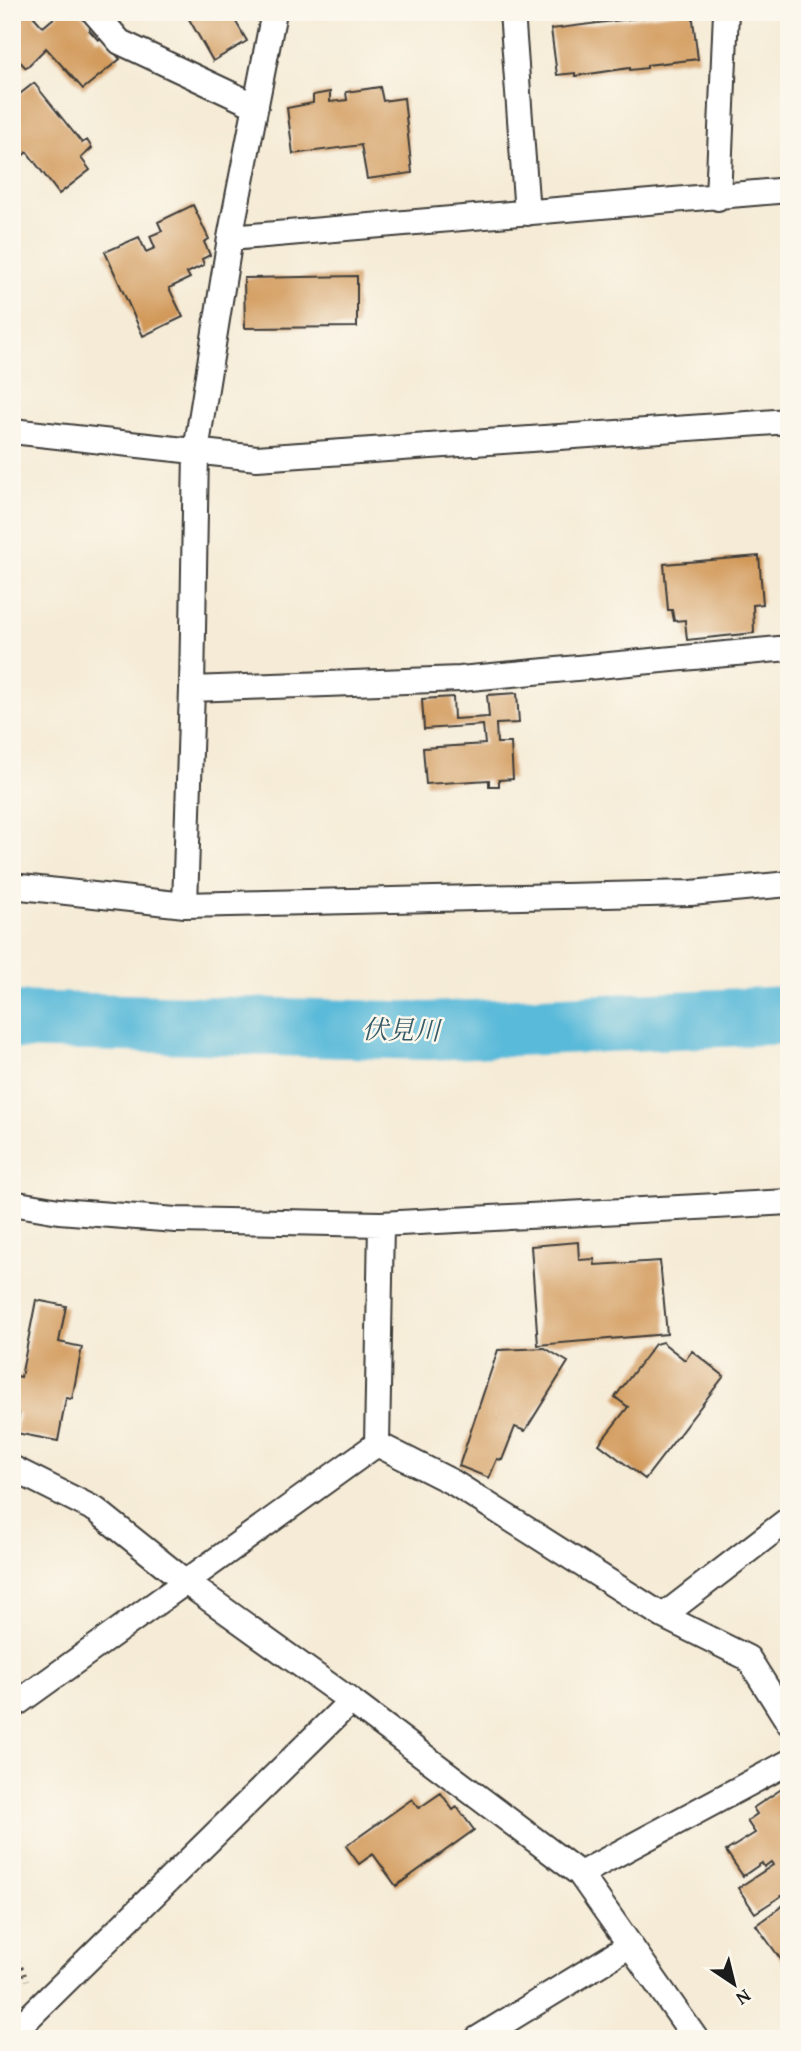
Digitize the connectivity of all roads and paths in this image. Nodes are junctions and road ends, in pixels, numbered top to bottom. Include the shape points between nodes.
1 (94, 12) edge
2 (274, 12) edge
3 (512, 12) edge
4 (726, 12) edge
5 (256, 106) junction
6 (789, 190) edge
7 (718, 198) junction
8 (527, 213) junction
9 (230, 238) junction
10 (789, 421) edge
11 (12, 431) edge
12 (196, 451) junction
13 (789, 648) edge
14 (192, 689) junction
15 (789, 884) edge
16 (12, 886) edge
17 (185, 905) junction
18 (789, 1202) edge
19 (12, 1203) edge
20 (381, 1224) junction
21 (377, 1444) junction
22 (12, 1468) edge
23 (789, 1519) edge
24 (187, 1583) junction
25 (663, 1616) junction
26 (351, 1701) junction
27 (12, 1707) edge
28 (789, 1723) edge
29 (789, 1762) edge
30 (580, 1874) junction
31 (629, 1945) junction
32 (12, 2034) edge
33 (477, 2039) edge
34 (695, 2039) edge

1 - 5 street via 120,42
2 - 5 street
3 - 8 street
4 - 7 street
5 - 9 street
6 - 7 street
7 - 8 street
8 - 9 street
9 - 12 street
10 - 12 street via 257,458
11 - 12 street
12 - 14 street
13 - 14 street via 460,679
14 - 17 street
15 - 17 street via 691,893
16 - 17 street
18 - 20 street
19 - 20 street via 176,1220
20 - 21 street
21 - 24 street
21 - 25 street via 454,1483
22 - 24 street via 96,1510
23 - 25 street
24 - 26 street
24 - 27 street
25 - 28 street via 748,1658
26 - 30 street
26 - 32 street
29 - 30 street
30 - 31 street
31 - 33 street
31 - 34 street

